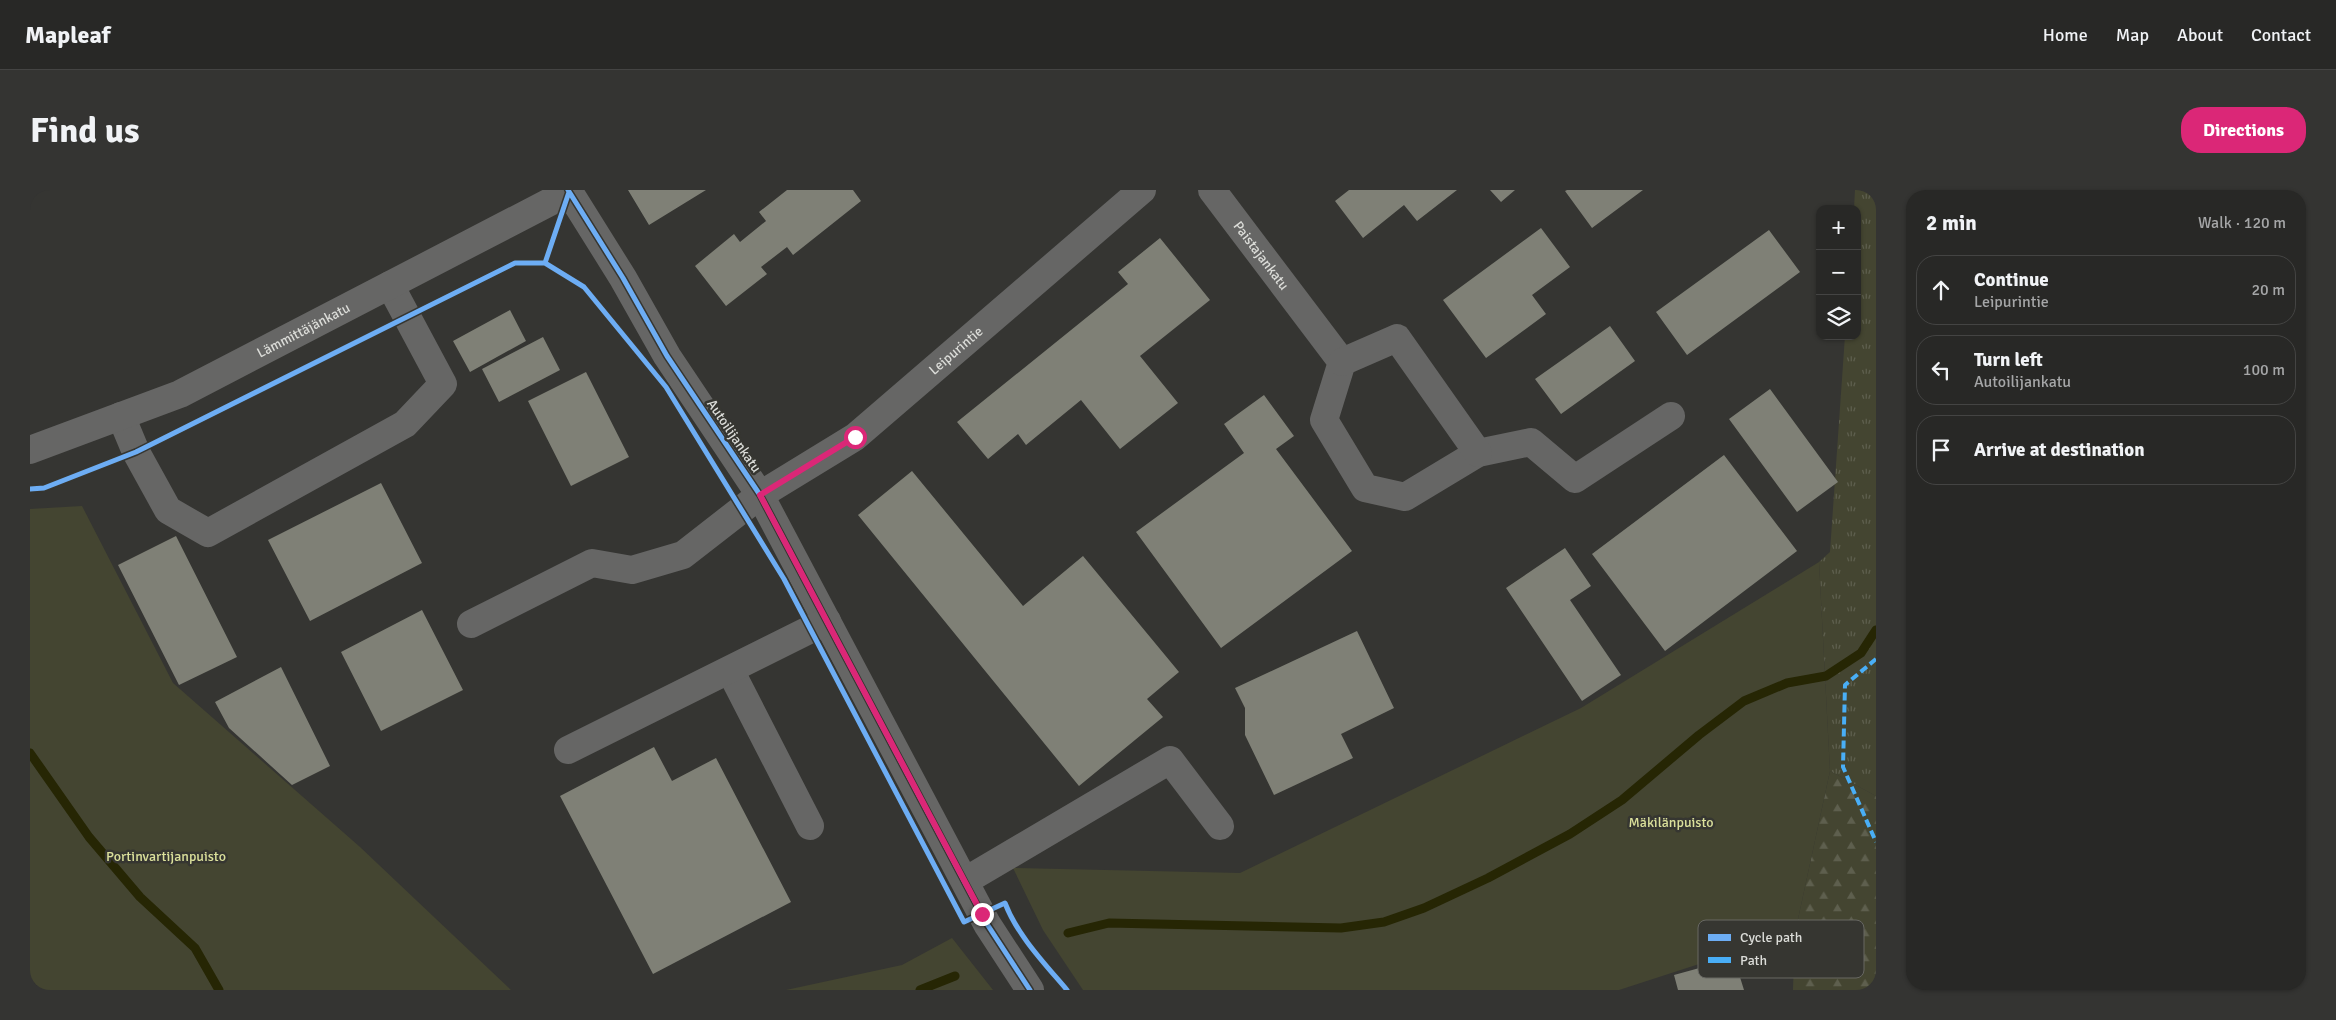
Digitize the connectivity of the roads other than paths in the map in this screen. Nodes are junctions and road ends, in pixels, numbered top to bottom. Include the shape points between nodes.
1 (1142, 190) edge
2 (1212, 190) edge
3 (568, 191) edge
4 (390, 284) junction
5 (1342, 362) junction
6 (121, 416) junction
7 (1671, 416) dead end
8 (30, 450) edge
9 (1478, 453) junction
10 (760, 495) junction
11 (827, 621) junction
12 (471, 624) dead end
13 (730, 670) junction
14 (568, 750) dead end
15 (810, 826) dead end
16 (1220, 826) dead end
17 (965, 881) junction
18 (1030, 990) edge

1 - 10 street, Leipurintie via 855,437
2 - 5 street, Paistajankatu
3 - 4 street, Lämmittäjänkatu
3 - 10 street, Autoilijankatu via 667,356
4 - 6 street, Lämmittäjänkatu via 180,394
4 - 6 street via 443,384 405,424 208,533 168,510 136,452
5 - 9 street via 1397,338
5 - 9 street via 1324,420 1365,488 1405,497
6 - 8 street, Lämmittäjänkatu
7 - 9 street via 1575,479 1532,442
10 - 11 street, Autoilijankatu
10 - 12 street, Leipurintie via 683,555 632,570 592,563
11 - 13 street
11 - 17 street, Autoilijankatu
13 - 14 street
13 - 15 street
16 - 17 street via 1170,760
17 - 18 street, Autoilijankatu

